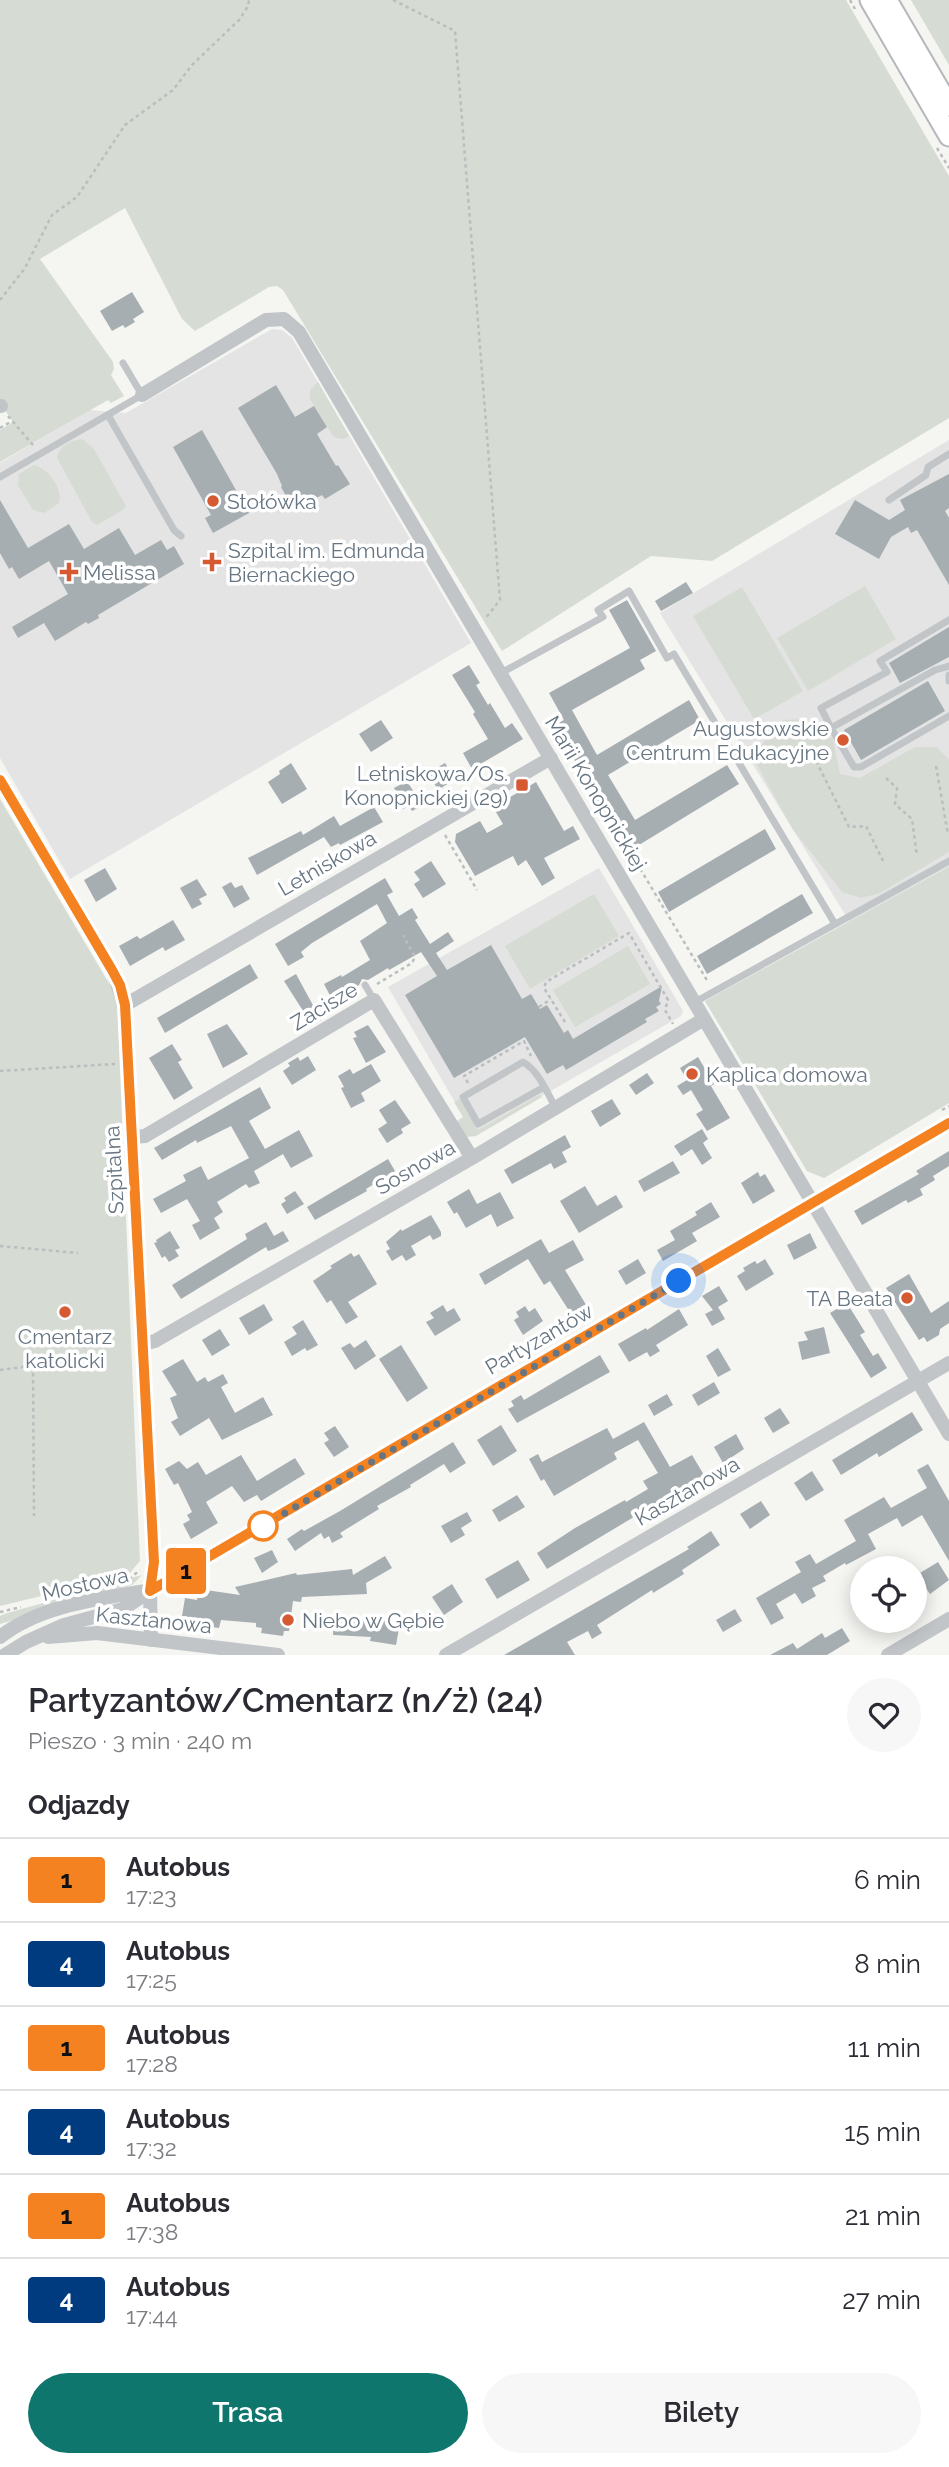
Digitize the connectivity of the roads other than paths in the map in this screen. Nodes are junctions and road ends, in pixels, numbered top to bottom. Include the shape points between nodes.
1 (870, 0) edge
2 (887, 0) edge
3 (949, 106) edge
4 (949, 136) edge
5 (123, 363) dead end
6 (142, 395) junction
7 (108, 415) junction
8 (949, 454) edge
9 (0, 477) edge
10 (888, 500) dead end
11 (181, 536) dead end
12 (949, 620) edge
13 (949, 667) edge
14 (501, 673) junction
15 (949, 675) edge
16 (949, 681) edge
17 (949, 716) edge
18 (831, 728) junction
19 (551, 758) junction
20 (0, 780) edge
21 (949, 861) edge
22 (835, 924) junction
23 (695, 1002) junction
24 (125, 1005) junction
25 (704, 1019) junction
26 (544, 1087) junction
27 (556, 1108) junction
28 (949, 1123) edge
29 (134, 1137) junction
30 (472, 1158) junction
31 (814, 1202) junction
32 (143, 1344) junction
33 (949, 1363) edge
34 (918, 1381) junction
35 (949, 1434) edge
36 (150, 1591) junction
37 (949, 1619) edge
38 (2, 1633) edge
39 (151, 1640) junction
40 (26, 1642) junction
41 (5, 1655) edge
42 (278, 1655) edge
43 (446, 1655) edge
44 (888, 1655) edge

1 - 4 main road
2 - 3 main road
5 - 6 lane
6 - 7 lane
6 - 14 street, Marii Konopnickiej via 261,323 278,318 290,322
7 - 9 lane
7 - 11 lane
8 - 10 lane
12 - 18 lane via 880,661 887,672 821,708
13 - 18 lane via 935,670
14 - 19 street, Marii Konopnickiej
14 - 22 lane via 603,617 598,610 629,591 667,657 674,654
15 - 16 lane
17 - 18 lane via 861,767 854,767
19 - 23 street, Marii Konopnickiej
19 - 24 street, Letniskowa
20 - 24 street, Szpitalna via 112,970
21 - 22 lane
22 - 23 lane
23 - 25 street, Marii Konopnickiej
24 - 29 street, Szpitalna
25 - 27 street, Sosnowa
25 - 31 street, Marii Konopnickiej
26 - 26 lane via 531,1066 523,1062 463,1097 478,1124
26 - 27 lane
27 - 30 street, Sosnowa
28 - 31 street, Partyzantów
29 - 30 street, Zacisze via 145,1136 369,991
29 - 32 street, Szpitalna
30 - 32 street, Sosnowa
31 - 34 street, Marii Konopnickiej
31 - 36 street, Partyzantów
32 - 36 street, Szpitalna via 154,1562
33 - 34 street, Kasztanowa
34 - 35 street, Marii Konopnickiej
34 - 43 street, Kasztanowa
36 - 38 street, Mostowa via 59,1609
36 - 39 street, Szpitalna
36 - 40 street, Mostowa via 123,1609 64,1625
37 - 44 street
39 - 40 street, Kasztanowa via 97,1633
39 - 42 street, Kasztanowa
40 - 41 street, Mostowa

